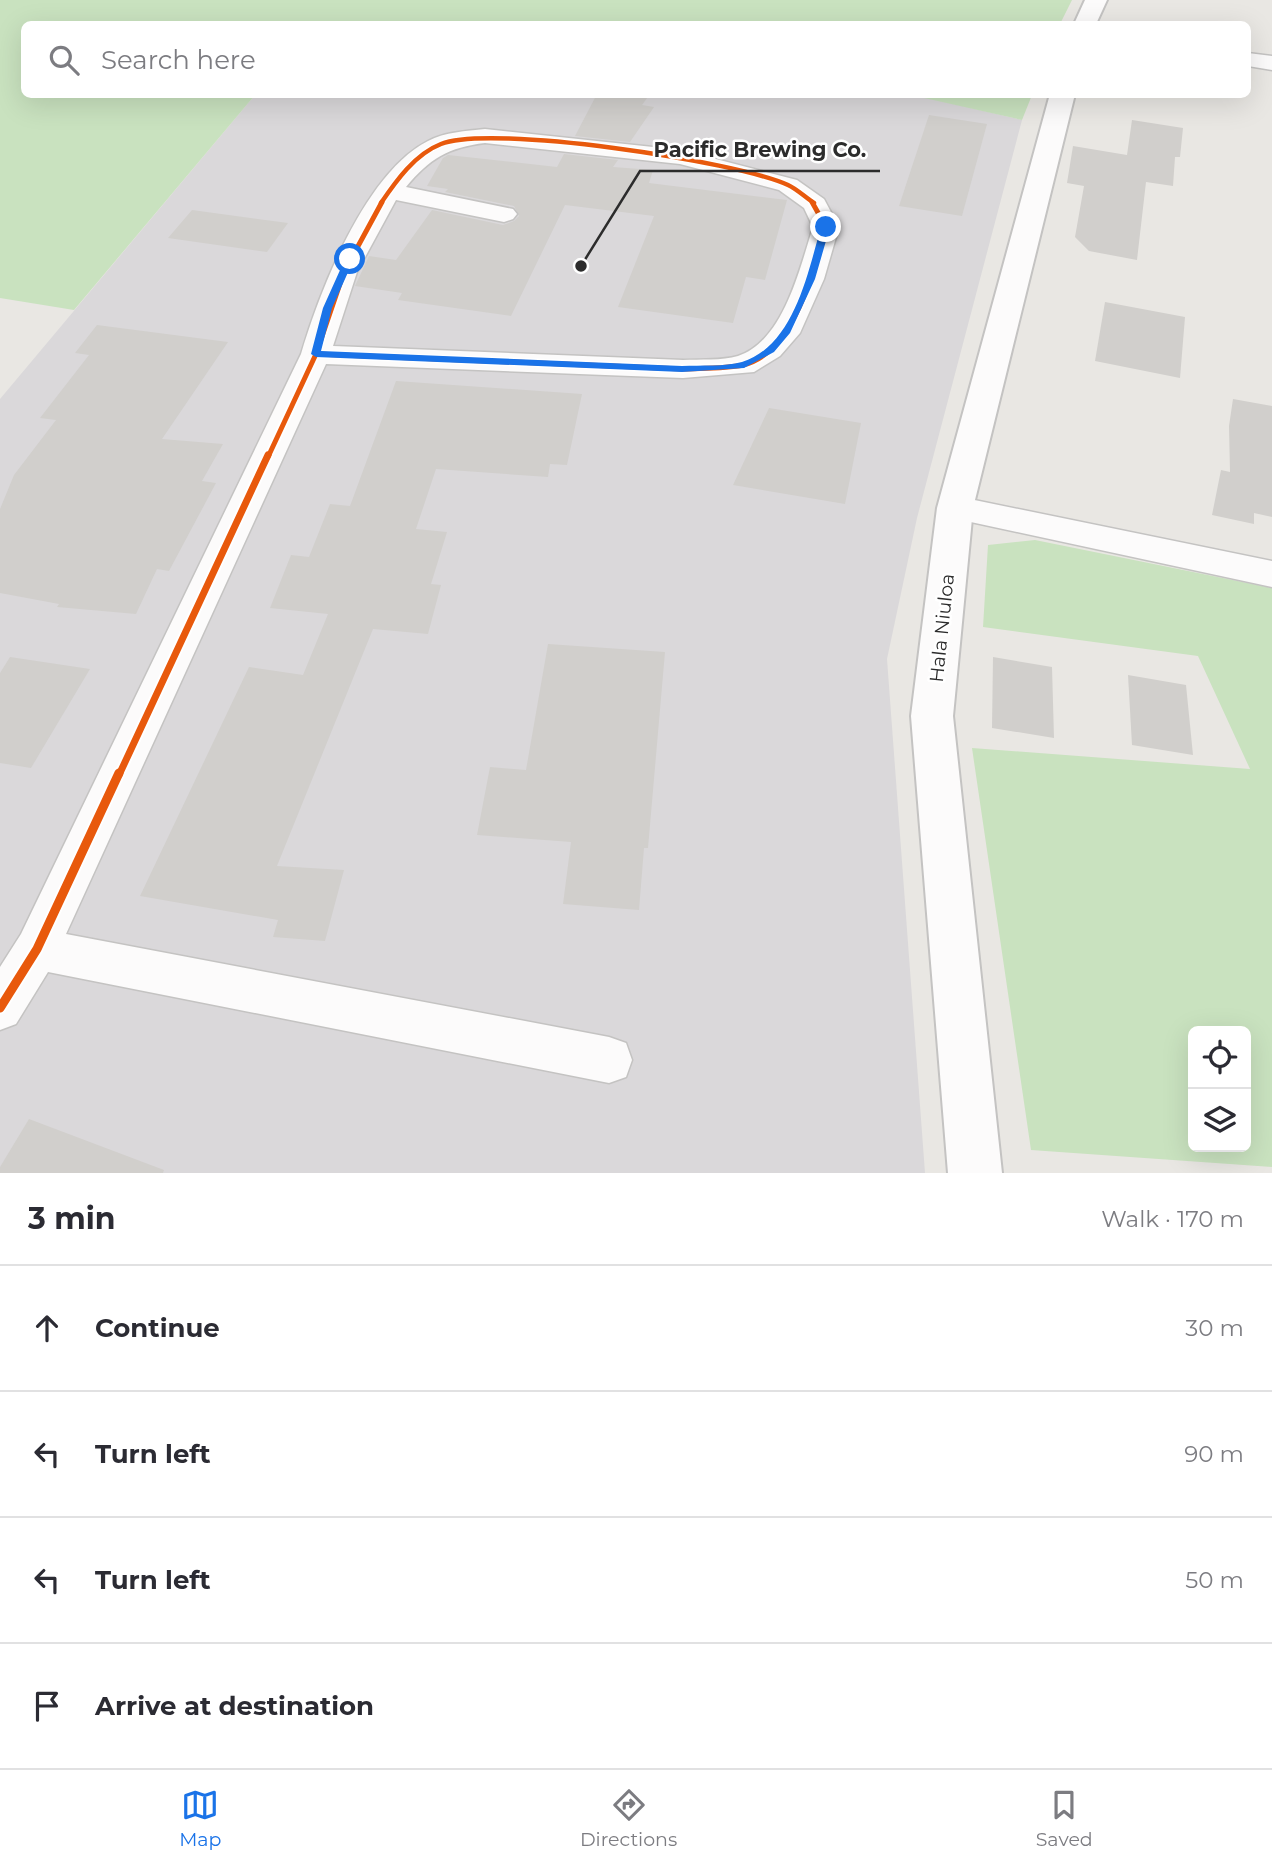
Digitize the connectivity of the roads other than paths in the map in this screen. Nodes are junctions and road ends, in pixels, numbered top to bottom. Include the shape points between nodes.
1 (1096, 0) edge
2 (1086, 21) edge
3 (1251, 60) edge
4 (1272, 63) edge
5 (1062, 98) edge
6 (390, 191) junction
7 (504, 214) dead end
8 (316, 354) junction
9 (955, 508) junction
10 (1272, 575) edge
11 (37, 949) junction
12 (0, 1008) edge
13 (609, 1060) dead end
14 (975, 1173) edge

1 - 2 street
3 - 4 street
5 - 9 street, Hala Niuloa
6 - 7 street
6 - 8 street via 327,308
6 - 8 street via 429,150 454,139 485,136 694,160 788,185 816,204 826,227 786,333 770,350 744,365 682,369
8 - 11 street
9 - 10 street
9 - 14 street, Hala Niuloa via 932,716
11 - 12 street
11 - 13 street

